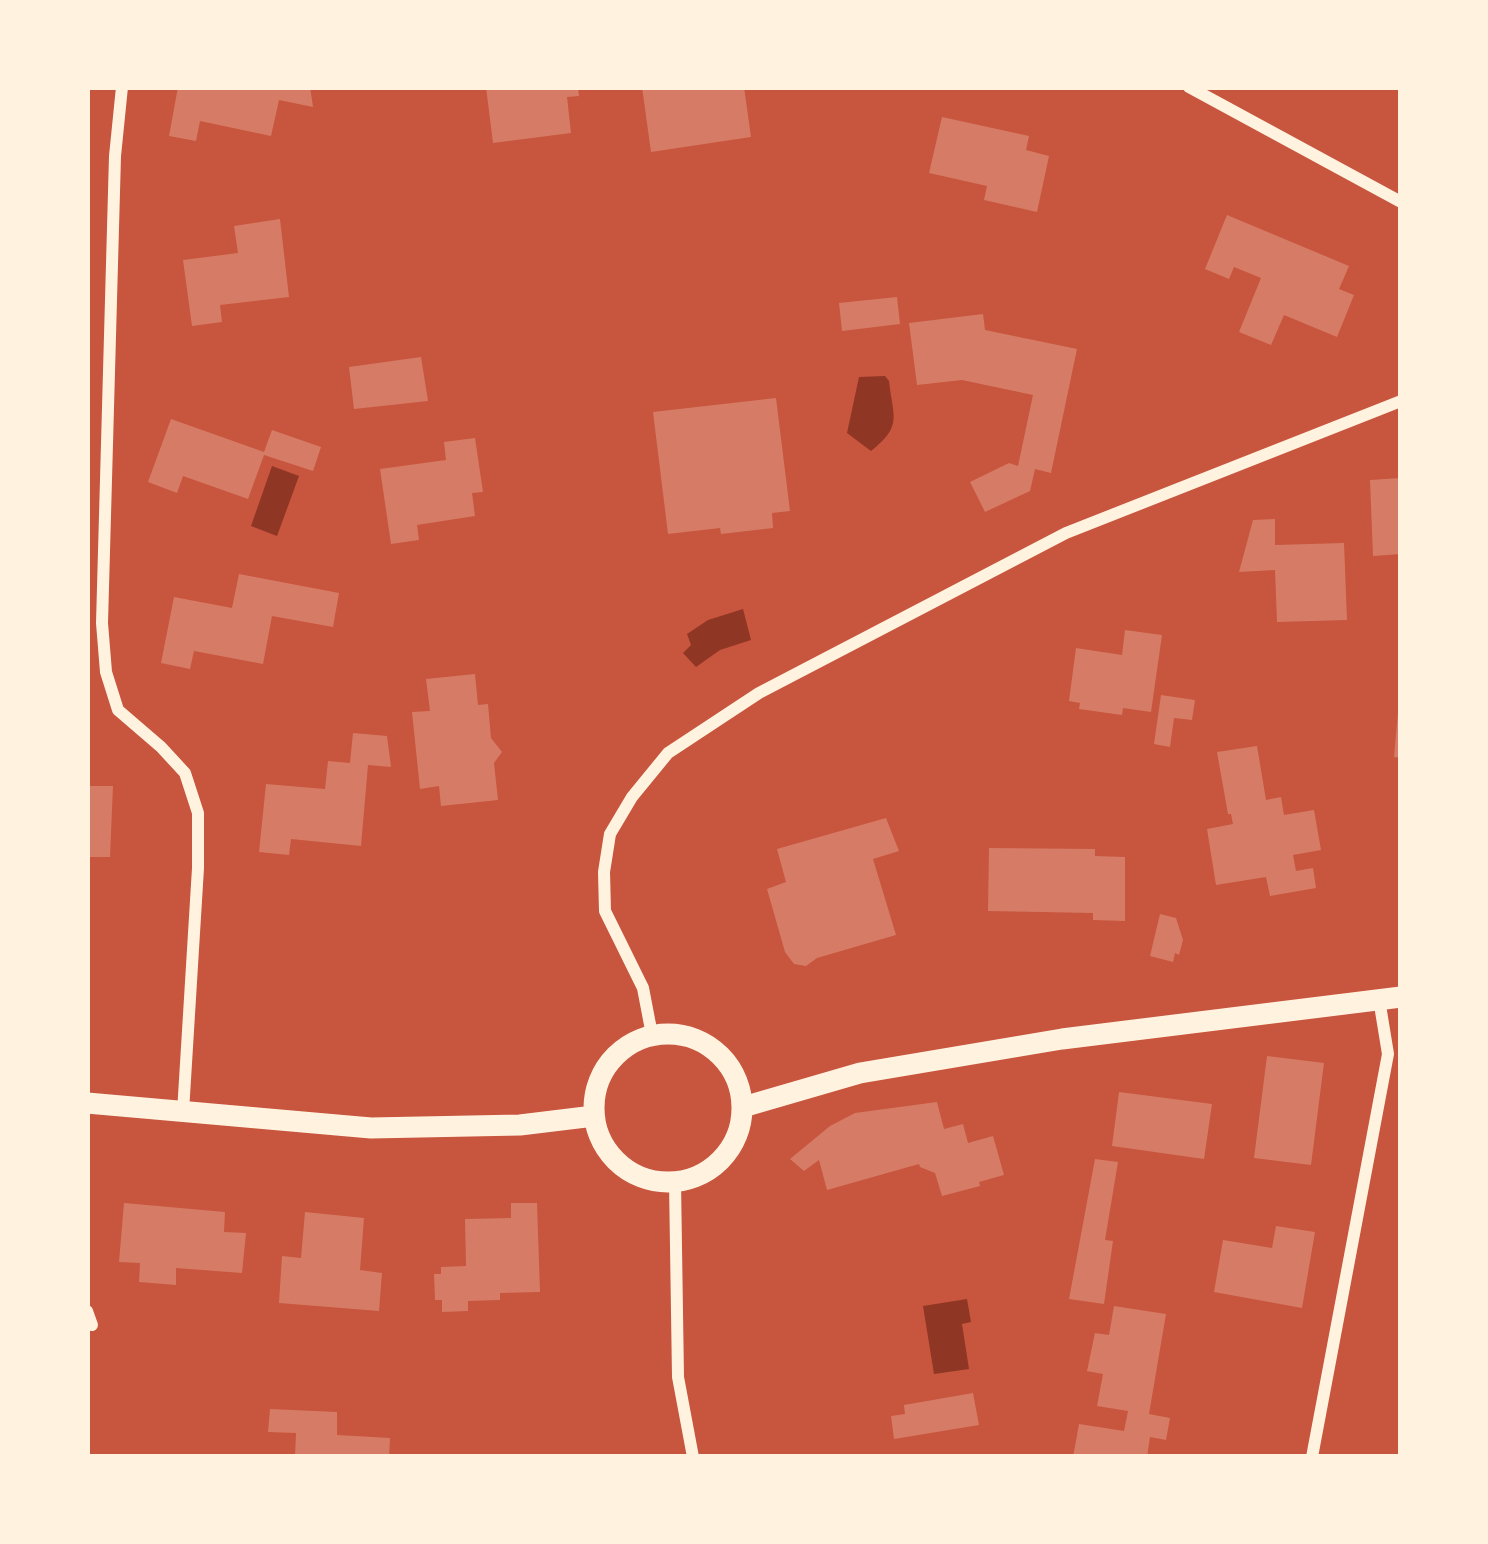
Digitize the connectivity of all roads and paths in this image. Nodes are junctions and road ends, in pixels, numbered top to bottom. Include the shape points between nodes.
1 (122, 87) edge
2 (1189, 87) edge
3 (1401, 202) edge
4 (1401, 401) edge
5 (1390, 998) edge
6 (652, 1035) junction
7 (87, 1103) edge
8 (742, 1107) junction
9 (182, 1112) junction
10 (594, 1116) junction
11 (675, 1182) junction
12 (693, 1457) edge
13 (1312, 1457) edge

1 - 9 street via 102,623 118,710 185,773 198,813
2 - 3 street
4 - 6 street via 1066,533 758,693 668,753 610,834 604,872 605,911 643,988
5 - 8 street via 1062,1039 820,1082
5 - 13 street via 1388,1054
6 - 8 street via 695,1039 714,1050 739,1085
6 - 10 street via 615,1056 602,1074
7 - 9 street
8 - 11 street via 724,1157
9 - 10 street via 371,1128
10 - 11 street via 612,1158 631,1172
11 - 12 street via 678,1377

